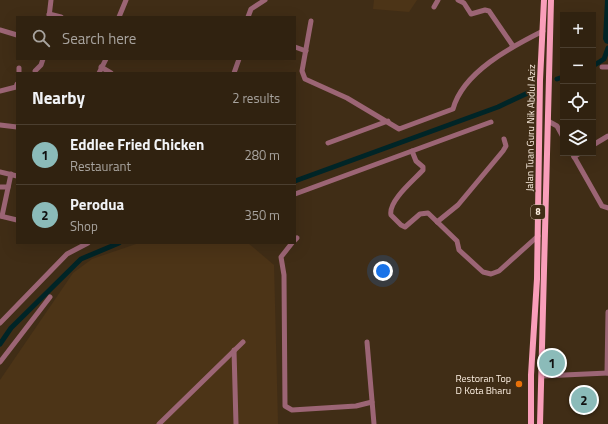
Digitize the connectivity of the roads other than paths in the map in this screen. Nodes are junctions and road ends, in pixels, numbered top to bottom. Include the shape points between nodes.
1 (51, 0) edge
2 (126, 0) edge
3 (265, 0) edge
4 (438, 0) edge
5 (458, 0) edge
6 (544, 0) edge
7 (551, 0) edge
8 (434, 7) dead end
9 (49, 16) edge
10 (119, 16) edge
11 (248, 16) edge
12 (310, 21) dead end
13 (0, 30) edge
14 (543, 30) junction
15 (16, 35) edge
16 (513, 46) junction
17 (296, 47) edge
18 (306, 51) junction
19 (43, 60) edge
20 (105, 60) edge
21 (239, 60) edge
22 (101, 67) junction
23 (36, 72) dead end
24 (99, 72) edge
25 (109, 72) edge
26 (234, 72) edge
27 (16, 87) edge
28 (0, 91) edge
29 (388, 121) junction
30 (548, 121) junction
31 (491, 122) dead end
32 (0, 125) edge
33 (16, 127) edge
34 (560, 132) edge
35 (608, 136) edge
36 (504, 139) dead end
37 (328, 143) dead end
38 (596, 144) edge
39 (412, 151) junction
40 (574, 156) edge
41 (0, 172) edge
42 (14, 175) edge
43 (0, 187) edge
44 (8, 187) junction
45 (296, 194) edge
46 (608, 208) edge
47 (1, 216) edge
48 (16, 220) edge
49 (437, 222) junction
50 (538, 236) junction
51 (86, 244) edge
52 (291, 244) edge
53 (50, 298) dead end
54 (608, 312) edge
55 (0, 323) edge
56 (243, 342) dead end
57 (366, 342) dead end
58 (234, 350) junction
59 (0, 362) edge
60 (607, 373) edge
61 (542, 376) junction
62 (372, 402) junction
63 (159, 424) edge
64 (236, 424) edge
65 (374, 424) edge
66 (531, 424) edge
67 (540, 424) edge

1 - 9 street
2 - 10 street
3 - 11 street via 251,9
4 - 8 street
5 - 16 street via 464,3 471,14 489,11
6 - 14 main road, Jalan Tuan Guru Nik Abdul Aziz / 8
7 - 30 main road, Jalan Tuan Guru Nik Abdul Aziz / 8
12 - 18 street
13 - 15 street
14 - 16 street
14 - 50 main road, Jalan Tuan Guru Nik Abdul Aziz / 8
16 - 29 street via 495,57 460,92 453,109 399,129
17 - 18 street
18 - 29 street via 302,71 305,79 347,98
19 - 23 street
20 - 22 street
21 - 26 street
22 - 24 street
22 - 25 street
27 - 28 street
29 - 37 street
30 - 34 street via 557,126
30 - 61 main road, Jalan Tuan Guru Nik Abdul Aziz / 8
31 - 39 street
32 - 33 street
35 - 38 street
36 - 49 street via 506,146 503,151 458,205
39 - 45 street
39 - 49 street via 414,158 423,166 423,170 398,196 391,208 391,215 405,227 423,213 428,213
40 - 46 street via 602,206
41 - 42 street
42 - 44 street
43 - 44 street
44 - 47 street
47 - 48 street
49 - 50 street via 458,241 462,254 483,272 491,274 499,271
50 - 66 main road, Jalan Tuan Guru Nik Abdul Aziz / 8
51 - 55 street via 67,254
52 - 62 street via 280,261 284,275 285,406 292,410 356,406
53 - 59 street
54 - 60 street
56 - 58 street
57 - 62 street
58 - 63 street
58 - 64 street
60 - 61 street
61 - 67 main road, Jalan Tuan Guru Nik Abdul Aziz / 8
62 - 65 street

